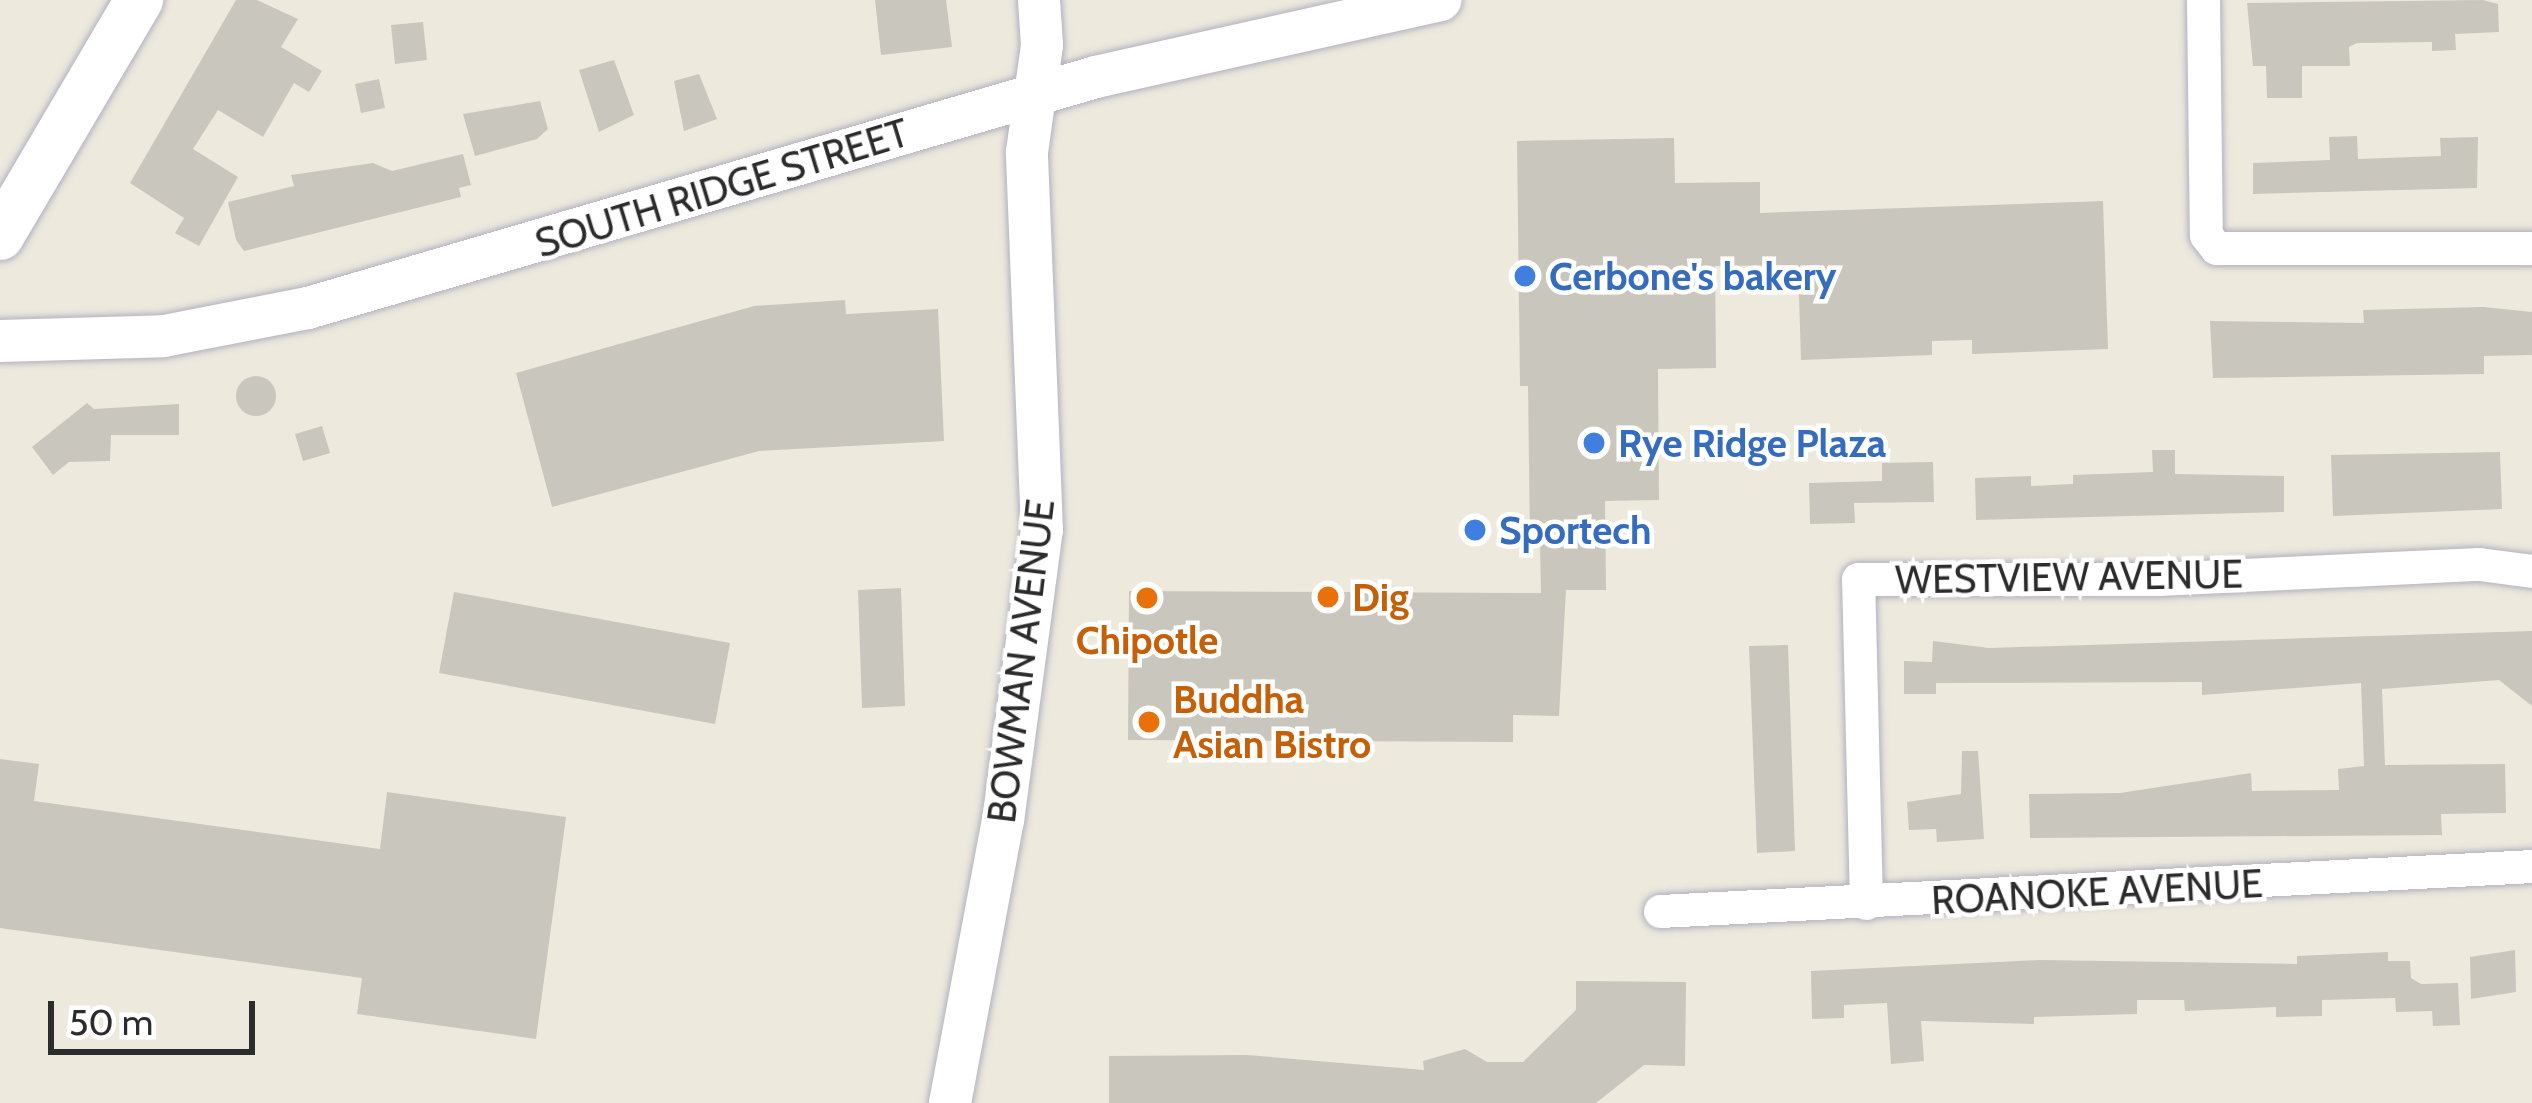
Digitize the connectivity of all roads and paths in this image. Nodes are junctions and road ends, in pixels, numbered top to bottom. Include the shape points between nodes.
1 (108, 0) edge
2 (139, 0) edge
3 (1039, 0) edge
4 (1440, 0) edge
5 (2203, 0) edge
6 (1035, 96) junction
7 (0, 183) edge
8 (0, 236) edge
9 (2532, 248) edge
10 (0, 340) edge
11 (2532, 571) edge
12 (2532, 866) edge
13 (1867, 903) junction
14 (1660, 911) dead end
15 (950, 1103) edge

1 - 7 main road
2 - 8 main road
3 - 6 street, BOWMAN AVENUE
4 - 6 street, SOUTH RIDGE STREET via 1259,36
5 - 9 street via 2208,238 2216,248
6 - 10 street, SOUTH RIDGE STREET via 308,308 164,336
6 - 15 street, BOWMAN AVENUE via 1027,152 1042,530 1001,829
11 - 13 street, WESTVIEW AVENUE via 2479,564 2158,579 1858,579
12 - 13 street, ROANOKE AVENUE
13 - 14 street, ROANOKE AVENUE

